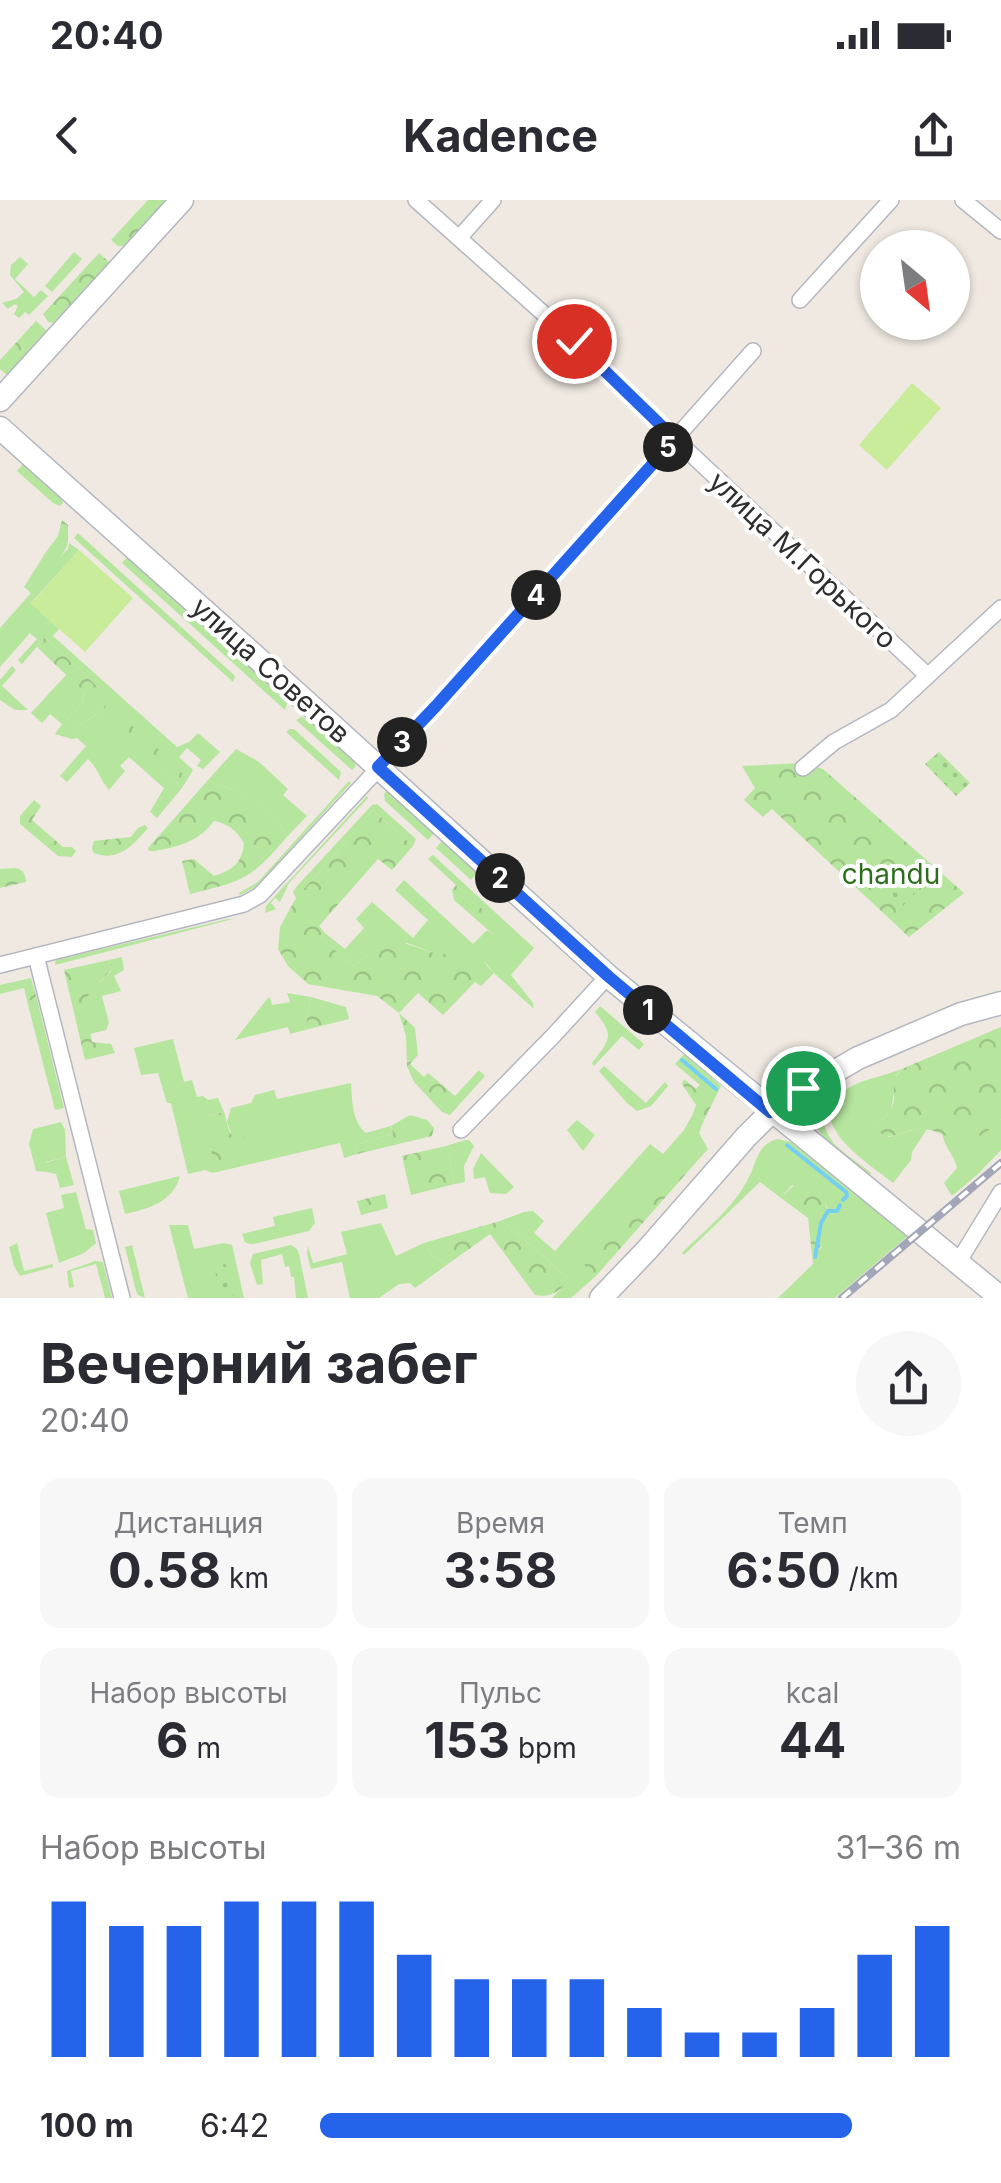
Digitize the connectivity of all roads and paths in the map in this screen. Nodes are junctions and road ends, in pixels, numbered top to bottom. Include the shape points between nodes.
1 (182, 200) edge
2 (416, 200) edge
3 (494, 200) edge
4 (892, 200) edge
5 (964, 200) edge
6 (1001, 231) edge
7 (459, 238) junction
8 (800, 300) dead end
9 (754, 351) dead end
10 (0, 400) edge
11 (0, 428) edge
12 (675, 439) junction
13 (1001, 608) edge
14 (927, 675) junction
15 (378, 767) junction
16 (803, 768) dead end
17 (36, 956) junction
18 (0, 965) edge
19 (608, 976) junction
20 (1001, 1003) edge
21 (770, 1112) junction
22 (461, 1130) dead end
23 (1001, 1192) edge
24 (957, 1264) junction
25 (122, 1298) edge
26 (601, 1298) edge
27 (1001, 1298) edge

1 - 10 street
2 - 7 street, улица М.Горького
3 - 7 street
4 - 8 street
5 - 6 street
7 - 12 street, улица М.Горького
9 - 12 street
11 - 15 street, улица Советов
12 - 14 street, улица М.Горького
12 - 15 street
13 - 14 street
14 - 16 street via 892,710
15 - 17 street via 253,899
15 - 19 street, улица Советов
17 - 18 street
17 - 25 street
19 - 21 street, улица Советов
19 - 22 street
20 - 21 street via 858,1058
21 - 24 street, улица Советов
21 - 26 street
23 - 24 street
24 - 27 street, улица Советов

